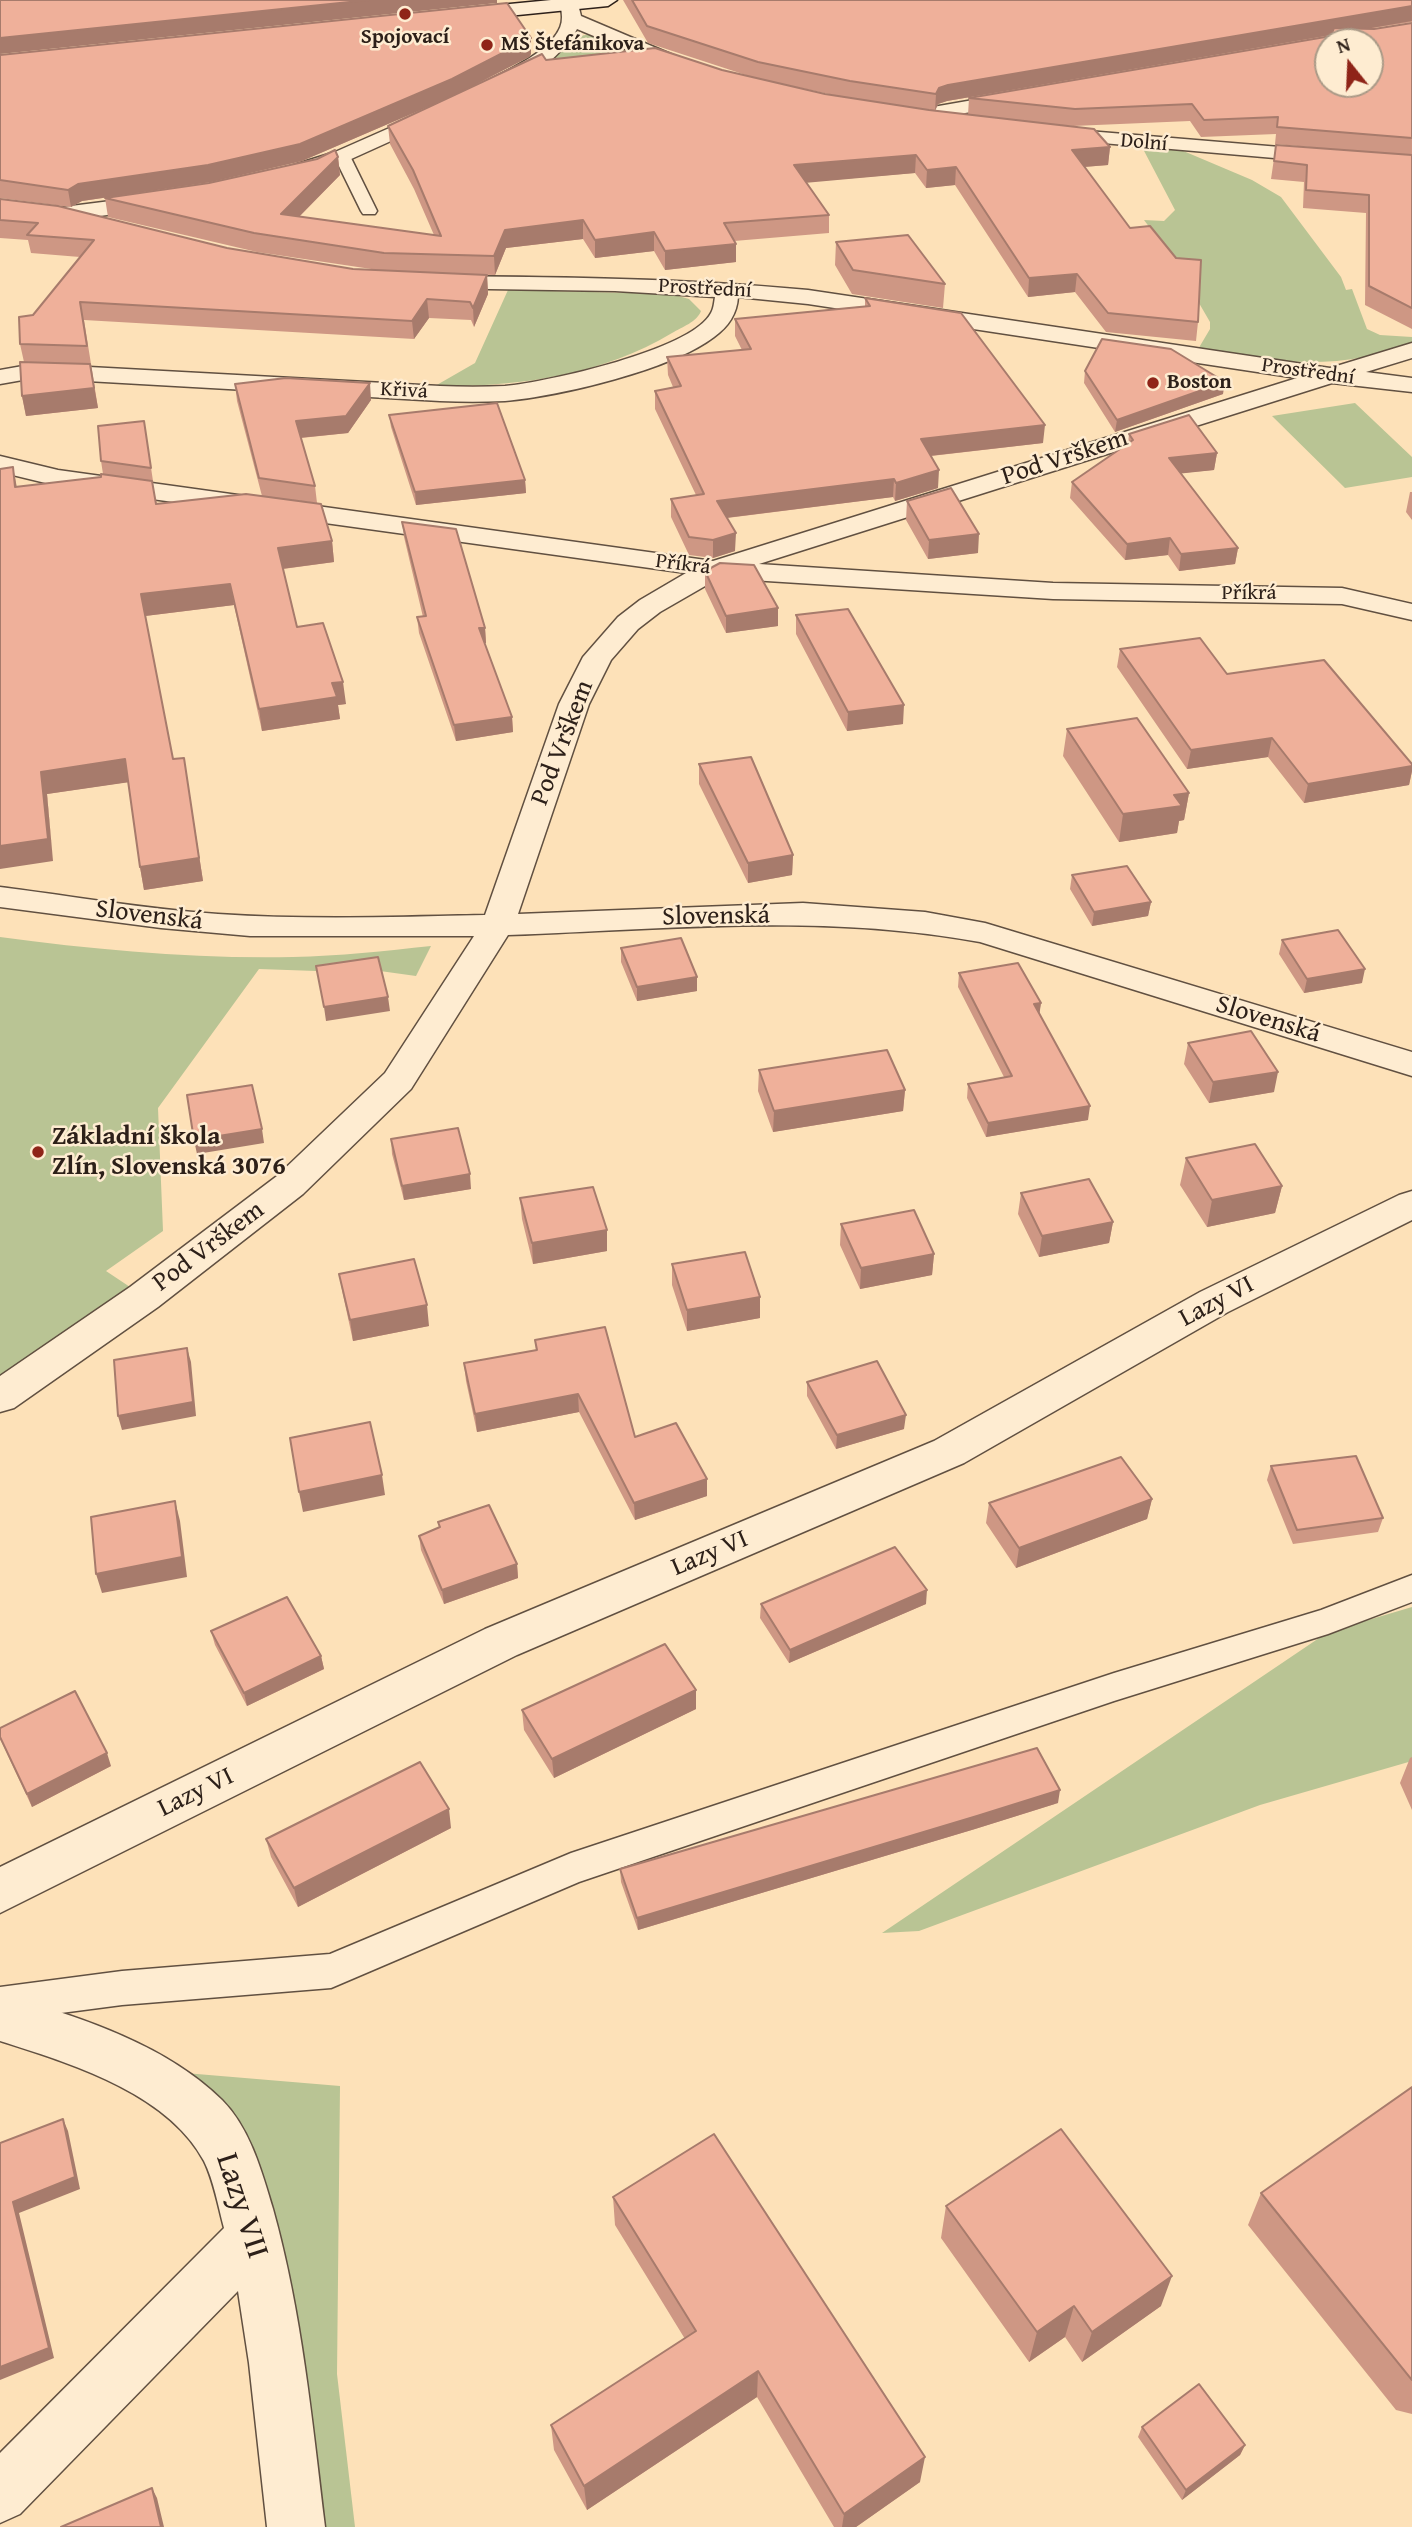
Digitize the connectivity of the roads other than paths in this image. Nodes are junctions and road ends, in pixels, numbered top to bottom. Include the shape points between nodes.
1 (608, 0) edge
2 (570, 7) edge
3 (435, 17) edge
4 (703, 74) edge
5 (1045, 94) edge
6 (887, 114) edge
7 (909, 117) junction
8 (982, 127) edge
9 (1032, 132) edge
10 (342, 156) junction
11 (1412, 164) edge
12 (269, 180) edge
13 (175, 199) edge
14 (38, 211) edge
15 (369, 211) dead end
16 (63, 214) junction
17 (125, 230) edge
18 (407, 282) edge
19 (727, 289) junction
20 (1412, 349) edge
21 (1326, 375) junction
22 (0, 377) edge
23 (1412, 385) edge
24 (0, 464) edge
25 (714, 569) junction
26 (1412, 612) edge
27 (0, 897) edge
28 (498, 925) junction
29 (1412, 1064) edge
30 (1412, 1203) edge
31 (0, 1397) edge
32 (1412, 1588) edge
33 (0, 1891) edge
34 (0, 2004) edge
35 (0, 2017) edge
36 (254, 2236) junction
37 (0, 2494) edge
38 (296, 2527) edge

1 - 2 street
2 - 3 street
2 - 4 street via 619,41
2 - 10 street via 560,43 544,58
5 - 7 street
6 - 7 street
7 - 8 street
9 - 11 street, Dolní
10 - 12 street
10 - 15 lane
13 - 16 street
14 - 16 street
16 - 17 street
18 - 19 street, Prostřední
19 - 21 street, Prostřední via 808,297
19 - 22 street, Křivá via 719,321 704,333 607,373 533,390 448,393 34,371
20 - 21 street, Pod Vrškem
21 - 23 street, Prostřední
21 - 25 street, Pod Vrškem
24 - 25 street, Příkrá via 58,478
25 - 26 street, Příkrá via 1039,590 1342,596
25 - 28 street, Pod Vrškem via 650,606 598,657 574,704
27 - 28 street, Slovenská via 239,925
28 - 29 street, Slovenská via 796,915 937,922
28 - 31 street, Pod Vrškem via 398,1081 300,1176 144,1297
30 - 33 street, Lazy VI via 1214,1302 950,1452 501,1642
32 - 34 lane via 1328,1621 1114,1687 571,1869 331,1971 122,1988
35 - 36 street, Lazy VII via 121,2062 164,2084 205,2119 225,2149
36 - 37 street
36 - 38 street, Lazy VII via 270,2301

